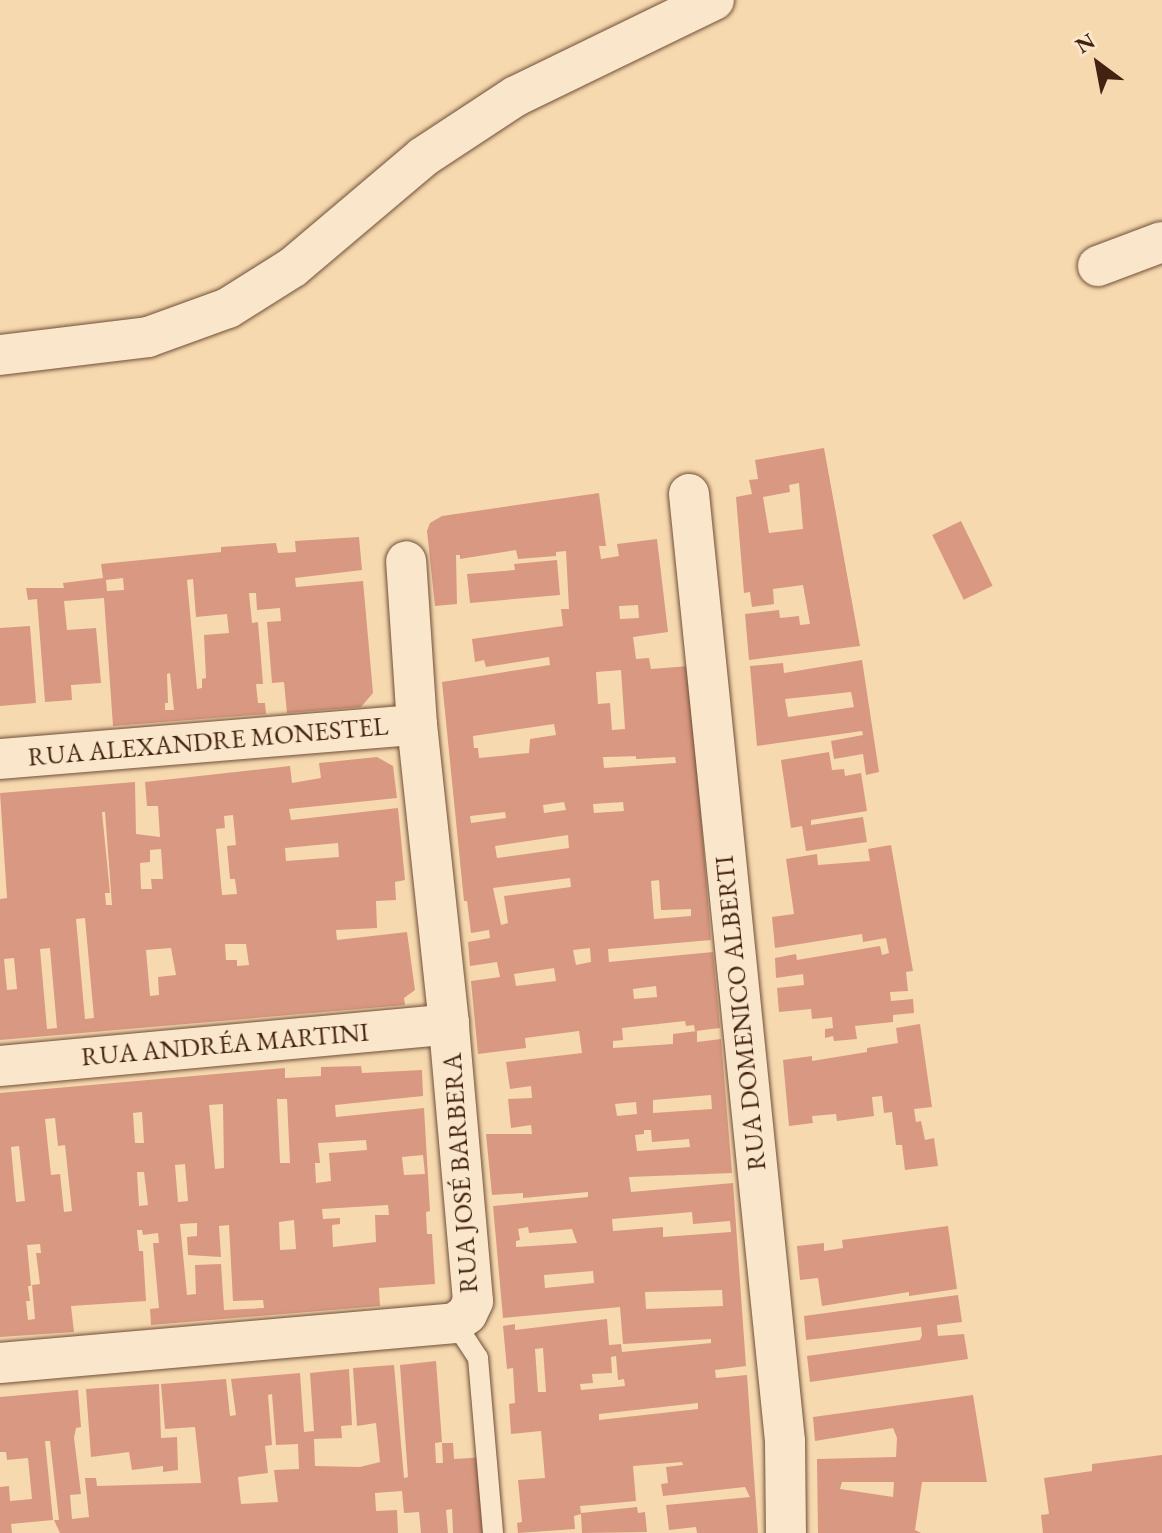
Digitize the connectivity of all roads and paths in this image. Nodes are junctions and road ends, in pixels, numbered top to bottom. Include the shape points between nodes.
1 (714, 0) edge
2 (1162, 242) edge
3 (1098, 266) dead end
4 (0, 355) edge
5 (689, 494) dead end
6 (406, 561) dead end
7 (417, 725) junction
8 (0, 759) edge
9 (449, 1024) junction
10 (0, 1066) edge
11 (455, 1323) junction
12 (0, 1363) edge
13 (493, 1533) edge
14 (786, 1533) edge

1 - 4 street via 516,96 423,157 293,267 228,308 148,337
2 - 3 street
5 - 14 street, RUA DOMENICO ALBERTI via 785,1441
6 - 7 street, RUA JOSÉ BARBERA
7 - 8 street, RUA ALEXANDRE MONESTEL
7 - 9 street, RUA JOSÉ BARBERA
9 - 10 street, RUA ANDRÉA MARTINI
9 - 11 street, RUA JOSÉ BARBERA via 473,1301
11 - 12 street, RUA JOSÉ BARBERA
11 - 13 lane via 478,1358

